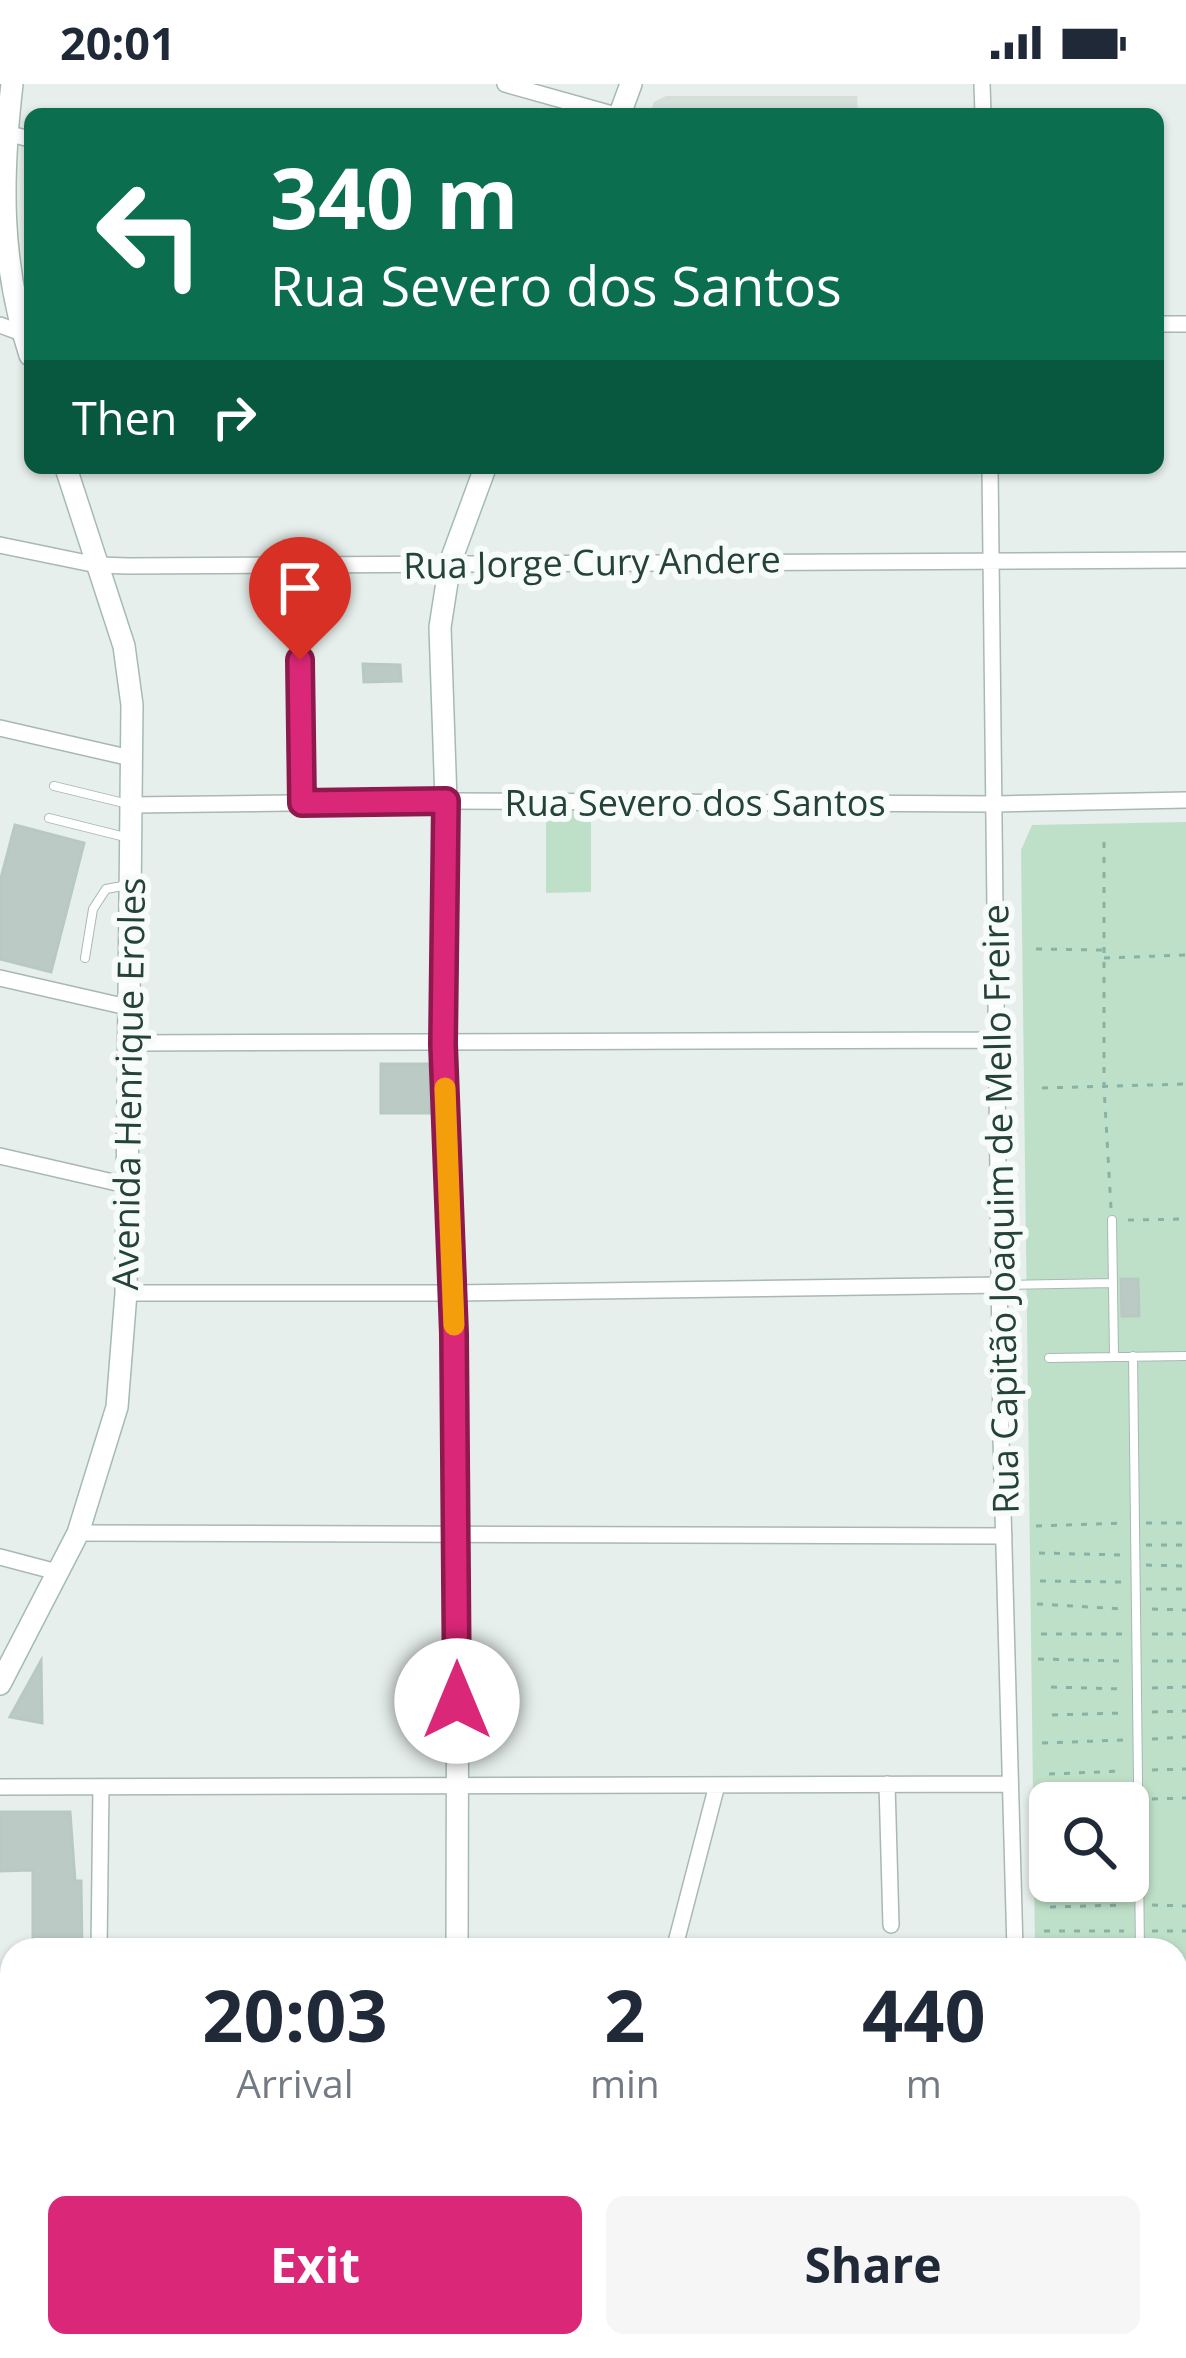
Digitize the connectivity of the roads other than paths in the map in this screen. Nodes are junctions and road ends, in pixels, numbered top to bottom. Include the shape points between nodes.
1 (12, 84) edge
2 (506, 84) edge
3 (594, 108) edge
4 (6, 133) junction
5 (24, 138) edge
6 (24, 328) edge
7 (68, 474) edge
8 (483, 474) edge
9 (990, 474) edge
10 (0, 544) edge
11 (992, 558) junction
12 (1186, 560) edge
13 (450, 563) junction
14 (97, 565) junction
15 (299, 565) junction
16 (0, 728) edge
17 (131, 758) junction
18 (54, 786) dead end
19 (1186, 800) edge
20 (446, 801) junction
21 (302, 803) junction
22 (132, 805) junction
23 (996, 805) junction
24 (49, 818) dead end
25 (131, 838) junction
26 (130, 885) junction
27 (85, 958) dead end
28 (0, 978) edge
29 (127, 1007) junction
30 (999, 1040) junction
31 (127, 1043) junction
32 (443, 1044) junction
33 (0, 1156) edge
34 (126, 1185) junction
35 (1112, 1220) road end
36 (1113, 1283) junction
37 (1002, 1285) junction
38 (127, 1293) junction
39 (453, 1293) junction
40 (1114, 1355) junction
41 (1186, 1356) edge
42 (1133, 1357) junction
43 (1049, 1358) dead end
44 (78, 1533) junction
45 (458, 1536) junction
46 (1004, 1536) junction
47 (0, 1557) edge
48 (58, 1572) junction
49 (0, 1684) edge
50 (887, 1784) junction
51 (1010, 1784) junction
52 (457, 1785) junction
53 (717, 1785) junction
54 (101, 1786) junction
55 (0, 1787) edge
56 (890, 1925) dead end
57 (99, 1938) edge
58 (457, 1938) edge
59 (678, 1938) edge
60 (1015, 1938) edge
61 (1140, 1938) edge

1 - 4 main road
2 - 3 street
4 - 5 street
4 - 6 main road via 4,222
7 - 14 main road, Avenida Henrique Eroles
8 - 13 main road
9 - 11 street, Rua Capitão Joaquim de Mello Freire
10 - 14 street, Rua Jorge Cury Andere
11 - 12 street, Rua Jorge Cury Andere
11 - 13 street, Rua Jorge Cury Andere
11 - 23 street, Rua Capitão Joaquim de Mello Freire
13 - 15 street, Rua Jorge Cury Andere
13 - 20 main road via 440,627
14 - 15 street, Rua Jorge Cury Andere
14 - 17 main road, Avenida Henrique Eroles via 124,646
15 - 21 street
16 - 17 street
17 - 22 main road, Avenida Henrique Eroles
18 - 22 lane
19 - 23 street, Rua Severo dos Santos
20 - 21 street, Rua Severo dos Santos
20 - 23 street, Rua Severo dos Santos
20 - 32 main road
21 - 22 street, Rua Severo dos Santos
22 - 25 main road, Avenida Henrique Eroles
23 - 30 street, Rua Capitão Joaquim de Mello Freire
24 - 25 lane
25 - 26 main road, Avenida Henrique Eroles
26 - 27 lane via 106,889 93,909
26 - 29 main road, Avenida Henrique Eroles
28 - 29 street
29 - 31 main road, Avenida Henrique Eroles
30 - 32 street
30 - 37 street, Rua Capitão Joaquim de Mello Freire
31 - 32 street
31 - 34 main road, Avenida Henrique Eroles
32 - 39 main road
33 - 34 street
34 - 38 main road, Avenida Henrique Eroles
35 - 36 lane
36 - 37 lane
36 - 40 lane
37 - 39 street
37 - 46 street, Rua Capitão Joaquim de Mello Freire
38 - 39 street
38 - 44 main road, Avenida Henrique Eroles via 117,1407
39 - 45 main road
40 - 42 lane
40 - 43 lane
41 - 42 lane
42 - 61 lane
44 - 45 street
44 - 48 main road, Avenida Henrique Eroles
45 - 46 street
45 - 52 main road
46 - 51 street, Rua Capitão Joaquim de Mello Freire
47 - 48 street
48 - 49 main road, Avenida Henrique Eroles
50 - 51 street
50 - 53 street
50 - 56 street
51 - 60 street, Rua Capitão Joaquim de Mello Freire
52 - 53 street
52 - 54 street
52 - 58 main road
53 - 59 street
54 - 55 street
54 - 57 street

